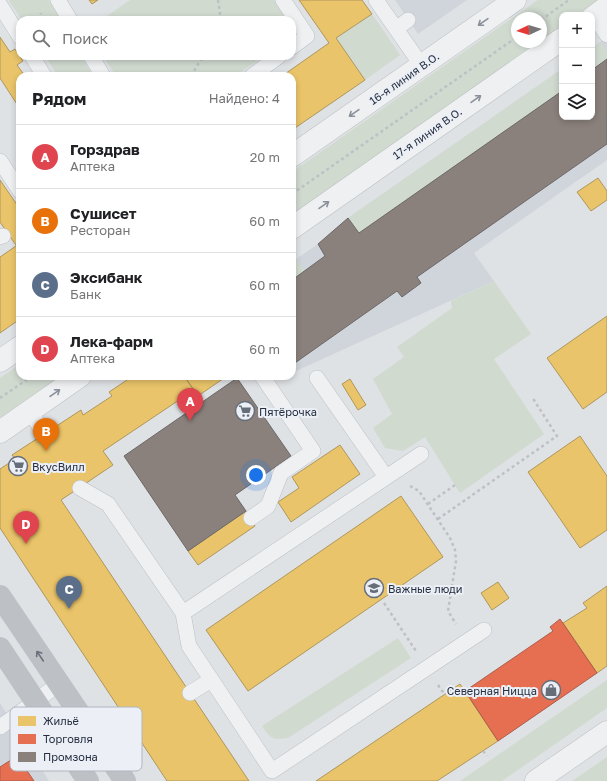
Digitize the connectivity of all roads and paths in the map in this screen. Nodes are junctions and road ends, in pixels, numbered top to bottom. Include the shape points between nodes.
1 (58, 0) edge
2 (218, 0) edge
3 (283, 0) edge
4 (376, 0) edge
5 (515, 0) edge
6 (569, 0) edge
7 (0, 5) edge
8 (598, 14) edge
9 (68, 16) edge
10 (220, 16) edge
11 (294, 16) edge
12 (547, 16) edge
13 (296, 20) edge
14 (408, 20) dead end
15 (396, 29) junction
16 (16, 31) edge
17 (607, 35) edge
18 (511, 41) edge
19 (559, 41) edge
20 (296, 44) edge
21 (34, 60) edge
22 (93, 60) edge
23 (201, 60) edge
24 (274, 60) edge
25 (422, 66) junction
26 (42, 72) edge
27 (100, 72) edge
28 (193, 72) edge
29 (257, 72) edge
30 (296, 153) edge
31 (0, 161) edge
32 (16, 185) edge
33 (296, 191) edge
34 (296, 225) edge
35 (16, 350) edge
36 (0, 361) edge
37 (317, 378) dead end
38 (26, 380) edge
39 (74, 380) edge
40 (265, 380) edge
41 (532, 397) dead end
42 (0, 398) edge
43 (30, 411) junction
44 (0, 432) edge
45 (44, 434) dead end
46 (421, 454) dead end
47 (386, 477) junction
48 (455, 485) dead end
49 (80, 488) dead end
50 (428, 504) junction
51 (251, 518) dead end
52 (438, 519) junction
53 (0, 596) edge
54 (384, 603) dead end
55 (184, 613) junction
56 (484, 630) dead end
57 (466, 642) junction
58 (0, 648) edge
59 (427, 668) junction
60 (211, 680) junction
61 (59, 684) junction
62 (190, 694) dead end
63 (445, 695) dead end
64 (35, 701) junction
65 (28, 707) edge
66 (39, 707) edge
67 (75, 707) edge
68 (10, 720) edge
69 (0, 727) edge
70 (607, 732) edge
71 (483, 751) dead end
72 (487, 756) dead end
73 (81, 771) edge
74 (117, 771) edge
75 (88, 781) edge
76 (124, 781) edge
77 (536, 781) edge

1 - 9 lane
2 - 10 path
3 - 11 lane
4 - 15 lane
5 -> 25 street, 16-я линия В.О.
6 - 12 path
7 - 16 lane
8 - 17 lane
13 - 20 lane via 307,36
14 - 15 lane
15 - 25 lane
18 - 33 path
34 -> 19 street, 17-я линия В.О.
21 - 26 lane
22 - 27 lane
23 - 28 path
24 - 29 lane
25 -> 30 street, 16-я линия В.О.
31 - 32 lane
35 - 36 street
37 - 47 lane
38 - 42 path
43 -> 39 street
40 - 51 lane via 313,451 281,473 268,506
41 - 52 path via 557,436
43 - 44 street
43 - 45 lane
46 - 47 lane
47 - 50 path via 392,488 411,486 419,491
47 - 55 lane
48 - 50 path
49 - 55 lane via 108,504
50 - 52 path
52 - 57 path via 455,550 456,561 448,611
61 -> 53 main road
54 - 59 path
55 - 60 lane via 189,646
56 - 57 lane
57 - 59 lane
58 - 64 main road
59 - 60 lane via 272,771
59 - 63 path
60 - 62 lane
61 - 64 lane
61 - 67 main road
64 - 65 lane
64 - 66 main road
68 - 69 lane
70 - 77 street
71 - 72 path
73 - 75 main road
74 - 76 main road

